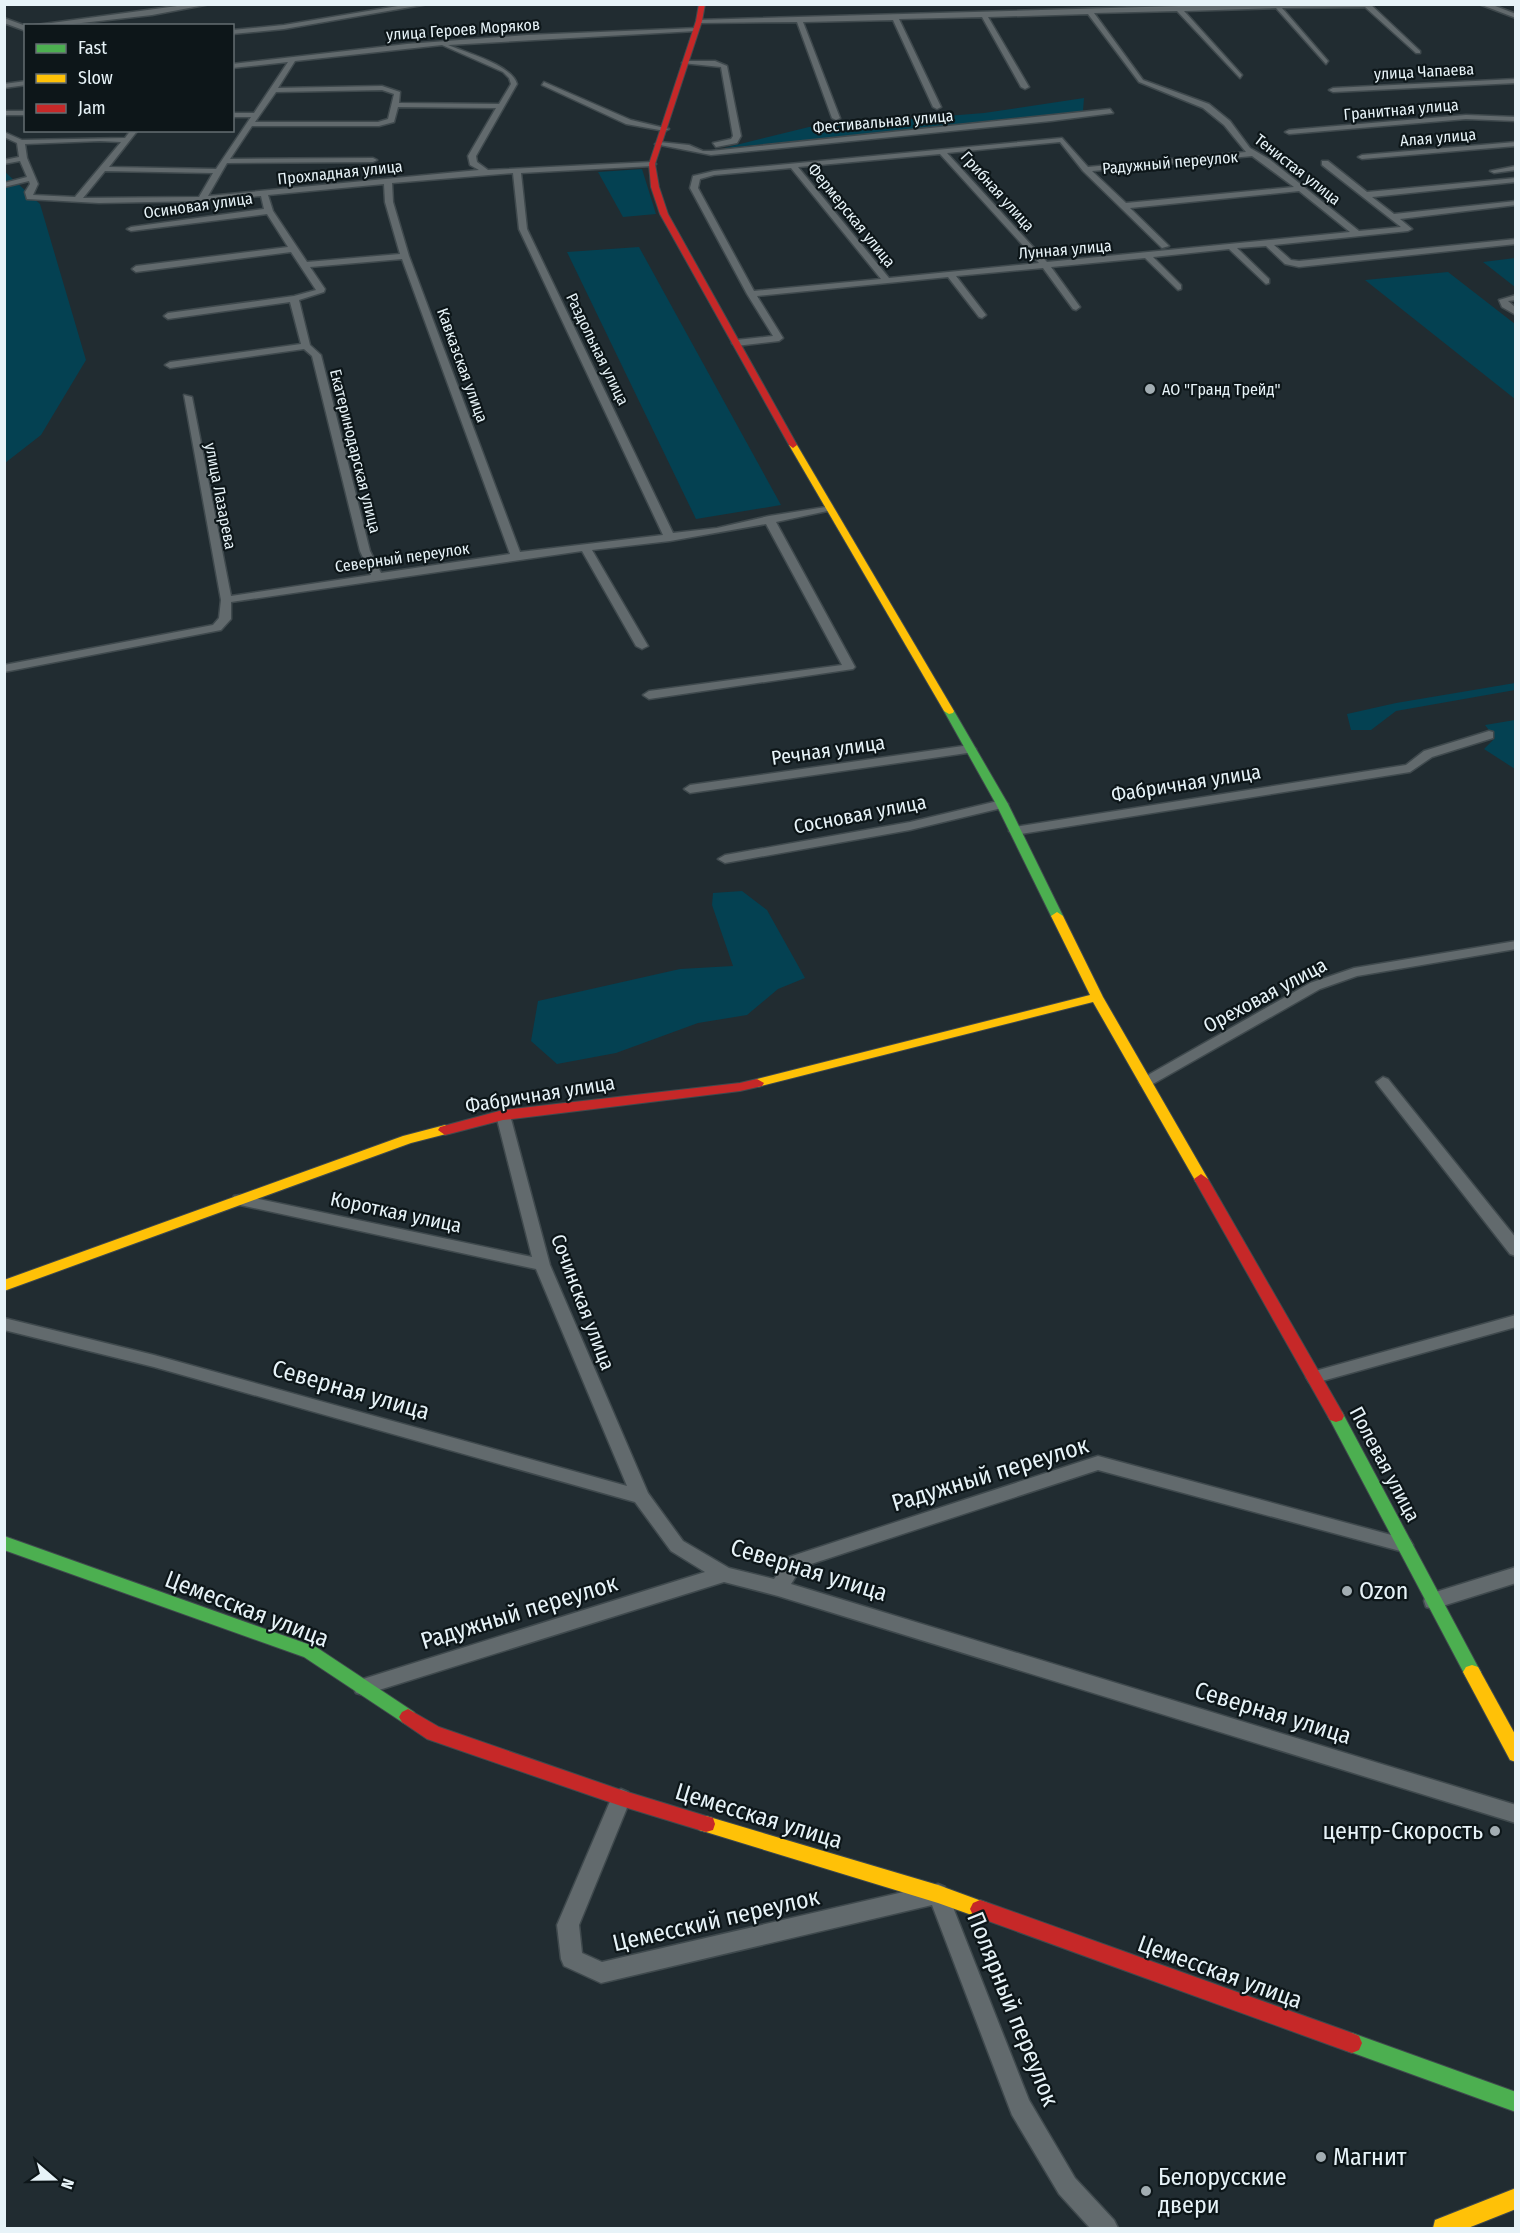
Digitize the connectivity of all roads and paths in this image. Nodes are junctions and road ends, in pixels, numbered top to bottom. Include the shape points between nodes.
1 (207, 4) edge
2 (425, 4) edge
3 (702, 4) edge
4 (1482, 4) edge
5 (1367, 5) edge
6 (1277, 6) junction
7 (1178, 8) junction
8 (1089, 11) junction
9 (984, 15) junction
10 (1515, 16) edge
11 (896, 19) junction
12 (4, 20) edge
13 (800, 22) junction
14 (50, 24) edge
15 (698, 25) junction
16 (24, 27) edge
17 (234, 32) edge
18 (441, 45) junction
19 (1418, 52) dead end
20 (292, 59) junction
21 (1326, 62) dead end
22 (685, 63) junction
23 (234, 66) edge
24 (1240, 76) dead end
25 (1515, 81) edge
26 (24, 83) edge
27 (544, 84) dead end
28 (4, 86) edge
29 (1024, 87) dead end
30 (275, 90) junction
31 (1333, 90) dead end
32 (397, 105) junction
33 (502, 106) junction
34 (937, 107) dead end
35 (1110, 111) dead end
36 (4, 113) edge
37 (24, 113) edge
38 (234, 115) edge
39 (255, 115) junction
40 (836, 118) dead end
41 (1515, 118) edge
42 (1051, 119) junction
43 (251, 124) junction
44 (665, 129) junction
45 (133, 132) edge
46 (1289, 132) dead end
47 (4, 134) edge
48 (127, 140) junction
49 (1062, 140) junction
50 (21, 142) junction
51 (659, 144) junction
52 (1515, 144) edge
53 (689, 147) junction
54 (942, 152) junction
55 (1253, 154) junction
56 (1362, 157) dead end
57 (23, 158) junction
58 (373, 160) dead end
59 (224, 161) junction
60 (4, 162) edge
61 (1325, 163) dead end
62 (652, 164) junction
63 (793, 166) junction
64 (1515, 168) edge
65 (105, 169) junction
66 (518, 170) junction
67 (1086, 170) junction
68 (217, 171) junction
69 (1494, 171) dead end
70 (486, 172) junction
71 (31, 178) junction
72 (1515, 180) edge
73 (388, 183) junction
74 (4, 186) edge
75 (1298, 189) junction
76 (30, 194) junction
77 (264, 194) junction
78 (1365, 195) junction
79 (78, 199) junction
80 (202, 199) junction
81 (1515, 203) edge
82 (1123, 206) junction
83 (269, 211) junction
84 (1392, 216) junction
85 (131, 230) dead end
86 (1359, 236) junction
87 (1515, 241) edge
88 (1269, 244) junction
89 (1165, 246) dead end
90 (1231, 247) junction
91 (293, 249) junction
92 (405, 256) junction
93 (1148, 256) junction
94 (305, 265) junction
95 (1045, 265) junction
96 (136, 269) dead end
97 (951, 276) junction
98 (1266, 281) dead end
99 (888, 282) junction
100 (1178, 286) dead end
101 (752, 294) junction
102 (1515, 297) edge
103 (294, 299) junction
104 (1076, 307) dead end
105 (1515, 312) edge
106 (982, 315) dead end
107 (168, 316) dead end
108 (736, 343) junction
109 (306, 346) junction
110 (170, 365) dead end
111 (187, 398) dead end
112 (828, 508) junction
113 (769, 519) junction
114 (670, 538) junction
115 (586, 549) junction
116 (516, 556) junction
117 (378, 577) junction
118 (226, 600) junction
119 (642, 646) dead end
120 (4, 669) edge
121 (649, 695) dead end
122 (1489, 735) dead end
123 (970, 749) junction
124 (690, 789) dead end
125 (1002, 804) junction
126 (1016, 831) junction
127 (725, 859) dead end
128 (1515, 945) edge
129 (1097, 998) junction
130 (1146, 1082) junction
131 (1383, 1082) dead end
132 (503, 1115) junction
133 (240, 1200) junction
134 (1515, 1250) edge
135 (542, 1265) junction
136 (4, 1286) edge
137 (1515, 1321) edge
138 (4, 1324) edge
139 (1315, 1377) junction
140 (641, 1497) junction
141 (4, 1544) edge
142 (1404, 1545) junction
143 (724, 1574) junction
144 (1515, 1575) edge
145 (778, 1588) junction
146 (1433, 1601) junction
147 (363, 1687) junction
148 (1515, 1754) edge
149 (621, 1798) junction
150 (1515, 1814) edge
151 (938, 1894) junction
152 (1515, 2102) edge
153 (1515, 2198) edge
154 (1106, 2229) edge
155 (1443, 2229) edge

1 - 14 street
2 - 17 street
3 - 15 main road
4 - 10 street
5 - 6 street, улица Героев Моряков
5 - 19 street
6 - 7 street, улица Героев Моряков
6 - 21 street
7 - 8 street, улица Героев Моряков
7 - 24 street
8 - 9 street, улица Героев Моряков
8 - 55 street, Тенистая улица via 1141,81 1196,100 1227,123
9 - 11 street, улица Героев Моряков
9 - 29 street
11 - 13 street, улица Героев Моряков
11 - 34 street
12 - 16 street
13 - 15 street, улица Героев Моряков
13 - 40 street
15 - 18 street, улица Героев Моряков
15 - 22 main road
18 - 20 street, улица Героев Моряков
18 - 33 street via 512,77 514,84
20 - 23 street, улица Героев Моряков
20 - 30 street
22 - 44 main road
22 - 53 street via 724,66 737,136 726,143
25 - 31 street, улица Чапаева
26 - 28 street
27 - 44 street via 629,122
30 - 32 street via 382,88 398,93
30 - 39 street
32 - 33 street
32 - 43 street via 391,120 379,124
33 - 70 street via 472,156 473,163
35 - 42 street, Фестивальная улица
36 - 37 street
38 - 39 street
39 - 43 street
41 - 46 street, Гранитная улица via 1466,117
42 - 49 street via 1066,137
42 - 53 street, Фестивальная улица via 711,153
43 - 59 street
44 - 51 main road
45 - 48 street
47 - 50 street
48 - 50 street
48 - 65 street
49 - 54 street, Фестивальная улица
49 - 67 street
50 - 57 street
51 - 53 street, Фестивальная улица
51 - 62 main road
52 - 56 street, Алая улица
54 - 63 street, Фестивальная улица
54 - 95 street, Грибная улица
55 - 67 street, Радужный переулок
55 - 75 street, Тенистая улица
57 - 60 street
57 - 71 street
58 - 59 street, Прохладная улица
59 - 68 street
61 - 78 street
62 - 66 street, Прохладная улица
62 - 108 main road, Полевая улица via 664,214
63 - 99 street, Фермерская улица
63 - 101 street, Фестивальная улица via 696,178 694,188
64 - 69 street
65 - 68 street
65 - 79 street
66 - 70 street, Прохладная улица
66 - 114 street, Раздольная улица via 523,230
67 - 82 street
68 - 80 street
70 - 73 street, Прохладная улица
71 - 74 street
71 - 76 street via 34,184
72 - 78 street
73 - 77 street, Прохладная улица
73 - 92 street, Кавказская улица via 388,202
74 - 76 street, Прохладная улица
75 - 82 street
75 - 86 street, Тенистая улица
76 - 79 street, Прохладная улица
77 - 80 street, Прохладная улица
77 - 83 street
78 - 84 street
79 - 80 street, Прохладная улица
81 - 84 street
82 - 89 street
83 - 85 street, Осиновая улица
83 - 91 street
84 - 86 street, Лунная улица via 1408,229
86 - 88 street, Лунная улица
87 - 88 street via 1299,264 1288,262
88 - 90 street, Лунная улица
90 - 93 street, Лунная улица
90 - 98 street
91 - 94 street
91 - 96 street
92 - 94 street
92 - 116 street, Кавказская улица
93 - 95 street, Лунная улица
93 - 100 street
94 - 103 street via 321,289 318,294
95 - 97 street, Лунная улица
95 - 104 street, Грибная улица
97 - 99 street, Лунная улица
97 - 106 street
99 - 101 street, Лунная улица
101 - 108 street via 779,338
102 - 105 street via 1503,300
103 - 107 street
103 - 109 street, Екатеринодарская улица
108 - 112 main road, Полевая улица
109 - 110 street
109 - 117 street, Екатеринодарская улица via 316,355 365,551
111 - 118 street, улица Лазарева
112 - 113 street, Северный переулок
112 - 123 main road, Полевая улица
113 - 114 street, Северный переулок
113 - 121 street via 849,667
114 - 115 street, Северный переулок
115 - 116 street, Северный переулок
115 - 119 street
116 - 117 street, Северный переулок
117 - 118 street, Северный переулок
118 - 120 street via 225,619 217,628
122 - 126 street, Фабричная улица via 1428,754 1410,768
123 - 124 street, Речная улица
123 - 125 main road, Полевая улица
125 - 126 main road, Полевая улица
125 - 127 street, Сосновая улица via 910,826
126 - 129 main road, Полевая улица
128 - 130 street, Ореховая улица via 1344,976 1315,986
129 - 130 main road, Полевая улица
129 - 132 main road, Фабричная улица via 740,1087
130 - 139 main road, Полевая улица
131 - 134 street
132 - 133 main road, Фабричная улица via 408,1139
132 - 135 street, Сочинская улица
133 - 135 street, Короткая улица
133 - 136 main road, Фабричная улица
135 - 140 street, Сочинская улица
137 - 139 street
138 - 140 street, Северная улица via 154,1361
139 - 142 main road, Полевая улица
140 - 143 street, Северная улица via 677,1546
141 - 147 main road, Цемесская улица via 310,1652
142 - 145 street, Радужный переулок via 1098,1463 796,1562
142 - 146 main road, Полевая улица
143 - 145 street, Северная улица
143 - 147 street, Радужный переулок
144 - 146 street
145 - 150 street, Северная улица
146 - 148 main road, Полевая улица
147 - 149 main road, Цемесская улица via 433,1733
149 - 151 main road, Цемесская улица
149 - 151 street, Цемесский переулок via 568,1925 572,1959 601,1973
151 - 152 main road, Цемесская улица
151 - 154 street, Полярный переулок via 1020,2107 1067,2186
153 - 155 main road

